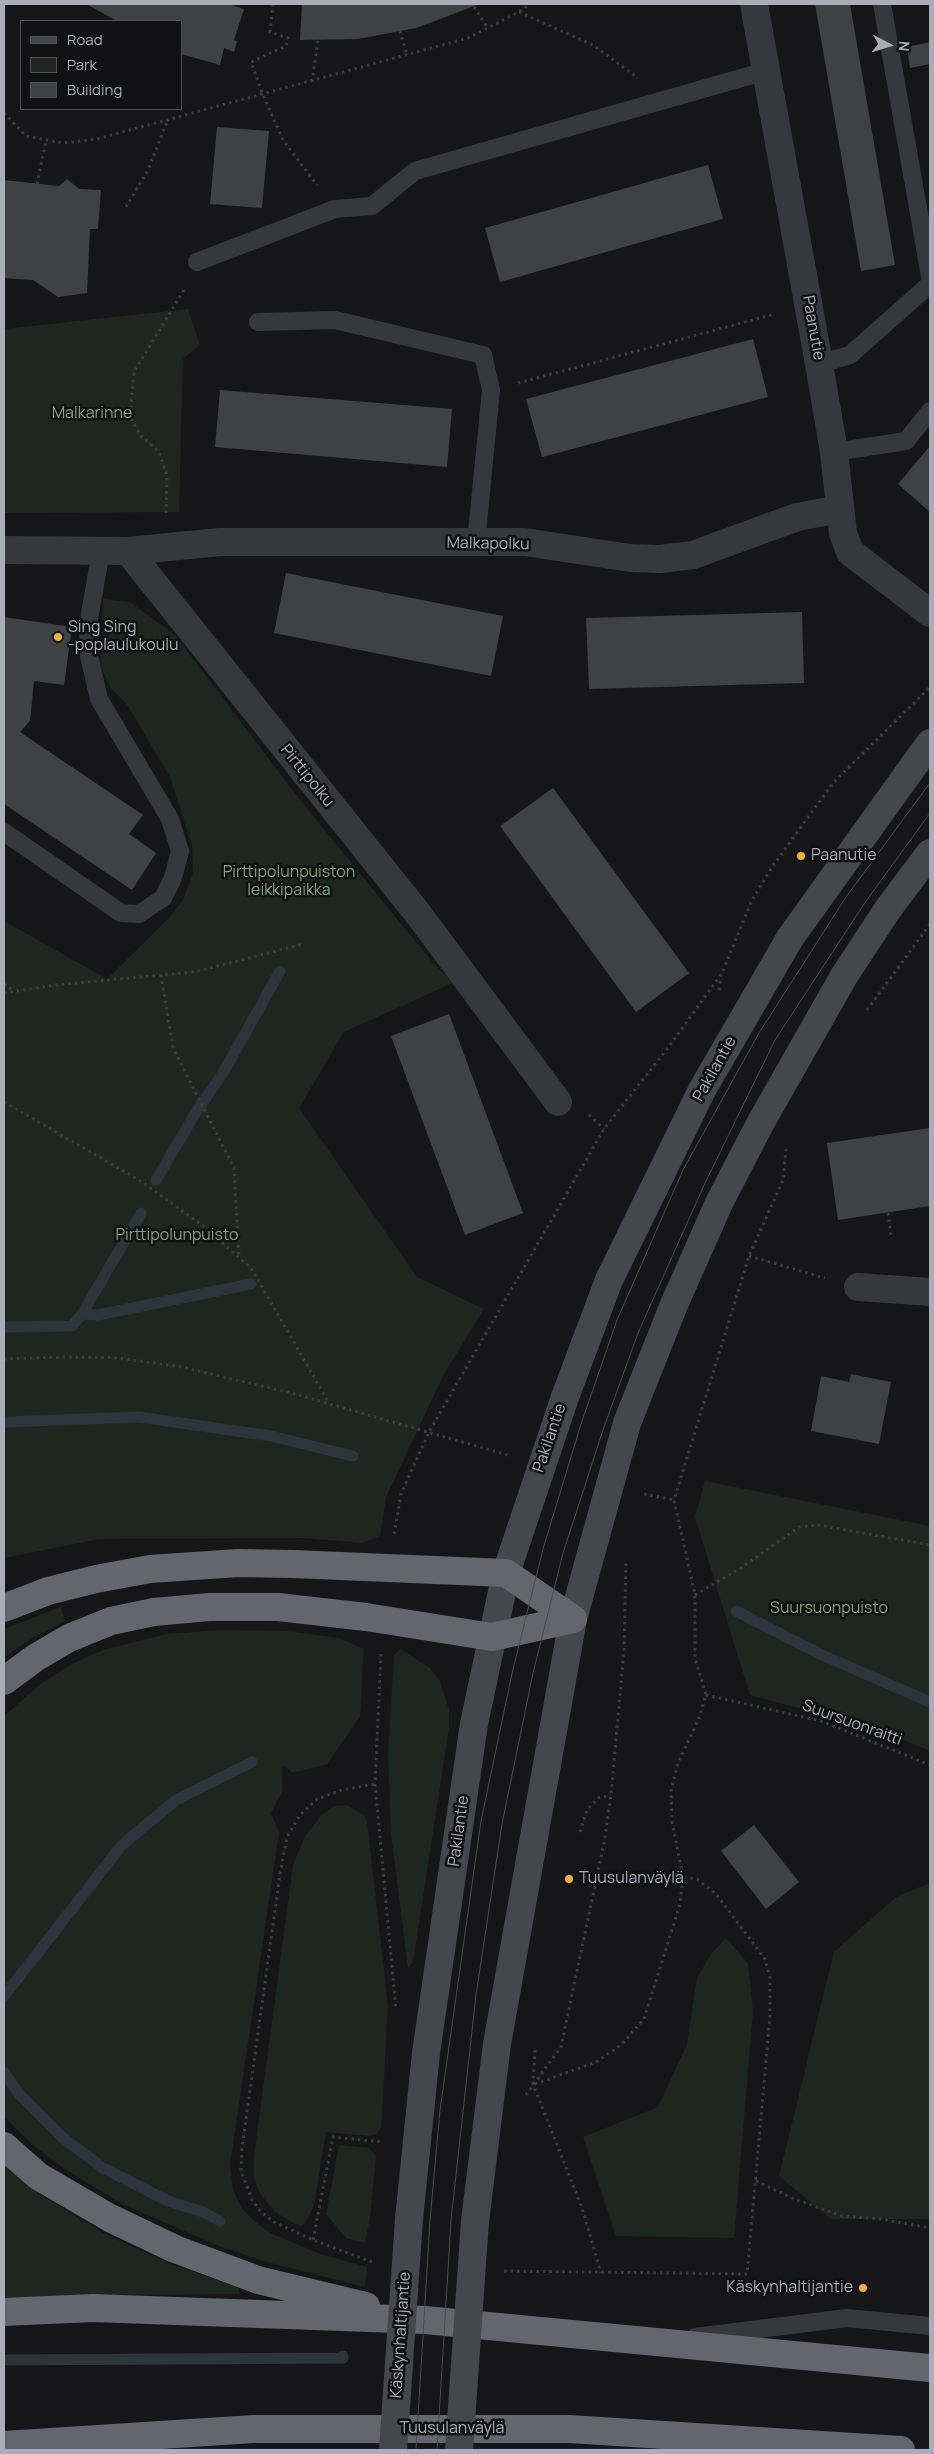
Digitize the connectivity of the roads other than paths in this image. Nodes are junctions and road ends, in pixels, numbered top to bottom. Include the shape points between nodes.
1 (754, 4) edge
2 (882, 4) edge
3 (766, 71) junction
4 (197, 262) road end
5 (930, 276) edge
6 (930, 284) edge
7 (258, 322) dead end
8 (819, 364) junction
9 (930, 411) edge
10 (834, 452) junction
11 (840, 509) junction
12 (476, 543) junction
13 (4, 550) edge
14 (101, 551) junction
15 (128, 551) junction
16 (930, 613) edge
17 (930, 743) edge
18 (4, 832) edge
19 (930, 853) edge
20 (558, 1102) dead end
21 (858, 1287) road end
22 (930, 1292) edge
23 (506, 1573) junction
24 (4, 1608) edge
25 (573, 1619) junction
26 (492, 1636) junction
27 (4, 1681) edge
28 (4, 2146) edge
29 (409, 2219) joint
30 (4, 2312) edge
31 (425, 2320) junction
32 (930, 2326) edge
33 (654, 2342) junction
34 (930, 2368) edge
35 (4, 2444) edge
36 (393, 2450) edge
37 (459, 2450) edge
38 (901, 2450) edge

1 - 3 street, Paanutie
2 - 5 lane
3 - 4 lane via 415,171 372,206 336,209
3 - 8 street, Paanutie
6 - 8 lane via 850,355
7 - 12 lane via 335,320 483,355 491,390
8 - 10 street, Paanutie
9 - 10 lane via 906,441
10 - 11 street, Paanutie
11 - 12 street, Malkapolku via 797,517 693,555 660,559 630,558 525,542
11 - 16 street, Paanutie via 843,533 850,552
12 - 15 street, Malkapolku via 220,542
13 - 14 street
14 - 15 street
14 - 18 lane via 88,625 89,656 99,699 170,819 180,851 173,878 163,898 139,914 121,913
15 - 20 street, Pirttipolku via 419,915
17 - 23 main road, Pakilantie via 790,938 702,1090 609,1280 555,1424
19 - 25 main road via 888,908 844,976 761,1122 720,1203 672,1307 627,1423
21 - 22 street
23 - 24 highway via 293,1564 194,1564 96,1579 48,1591
23 - 25 highway
23 - 26 main road, Pakilantie
25 - 26 highway
25 - 37 main road, bridge via 497,2044 474,2221
26 - 27 highway via 278,1607 209,1607 154,1612 111,1621 69,1638
26 - 29 main road, Pakilantie via 474,1724 426,2053
28 - 31 highway via 38,2176 110,2218 175,2249 258,2280
29 - 36 main road, Käskynhaltijantie, bridge
30 - 31 highway via 94,2308
31 - 33 highway
32 - 33 lane via 847,2318
33 - 34 highway
35 - 38 highway, Tuusulanväylä via 254,2429 569,2429

